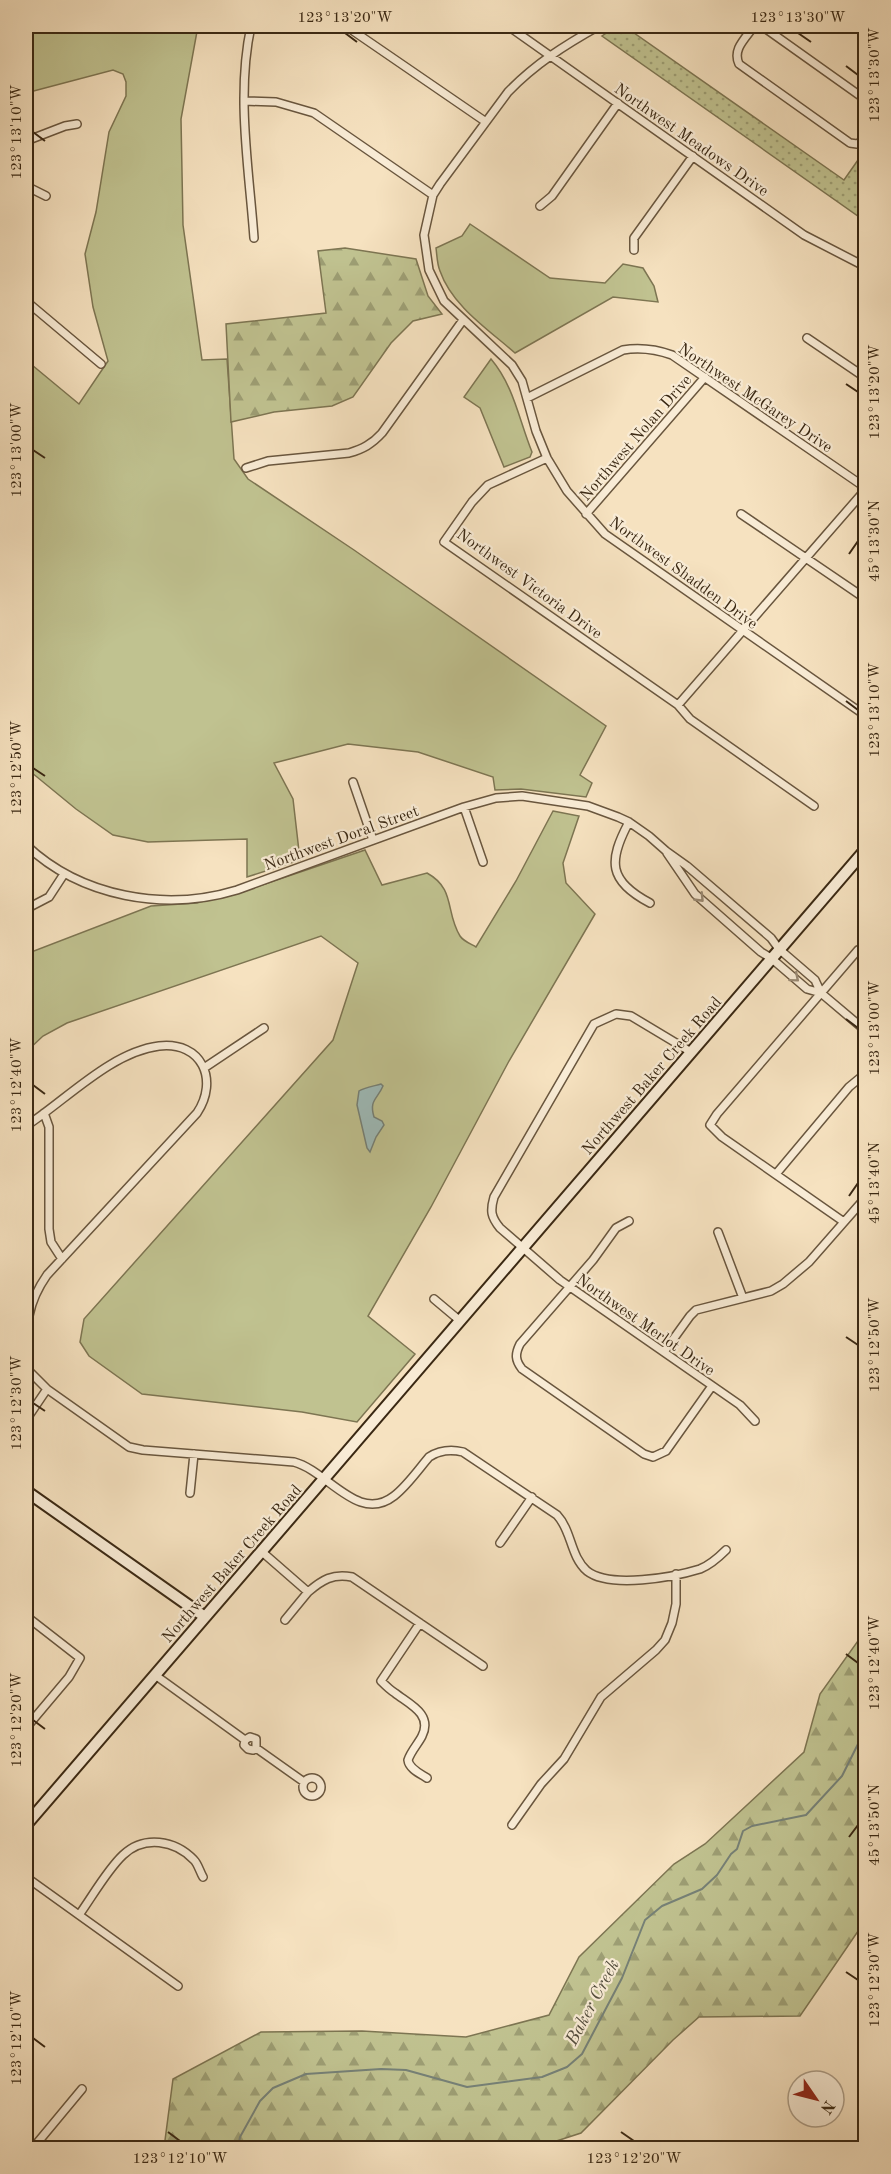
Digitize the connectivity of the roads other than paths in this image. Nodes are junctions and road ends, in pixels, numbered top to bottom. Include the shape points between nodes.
1 (251, 26) edge
2 (346, 26) edge
3 (507, 26) edge
4 (598, 26) edge
5 (754, 26) edge
6 (762, 26) edge
7 (550, 55) junction
8 (866, 100) edge
9 (244, 101) junction
10 (618, 103) junction
11 (486, 122) junction
12 (76, 124) dead end
13 (866, 139) edge
14 (26, 141) edge
15 (693, 156) junction
16 (26, 186) edge
17 (433, 195) junction
18 (46, 196) dead end
19 (540, 206) dead end
20 (254, 238) dead end
21 (634, 250) dead end
22 (866, 267) edge
23 (26, 301) edge
24 (463, 320) junction
25 (807, 338) dead end
26 (101, 364) dead end
27 (705, 377) junction
28 (866, 378) edge
29 (527, 398) junction
30 (547, 458) junction
31 (246, 468) dead end
32 (866, 488) edge
33 (586, 514) junction
34 (741, 514) dead end
35 (806, 557) junction
36 (866, 599) edge
37 (742, 630) junction
38 (678, 705) junction
39 (866, 717) edge
40 (353, 782) dead end
41 (814, 806) dead end
42 (464, 807) junction
43 (629, 822) junction
44 (373, 840) junction
45 (26, 845) edge
46 (866, 849) edge
47 (666, 851) junction
48 (483, 862) dead end
49 (64, 874) junction
50 (650, 903) dead end
51 (26, 909) edge
52 (866, 947) edge
53 (779, 949) junction
54 (771, 958) junction
55 (821, 993) junction
56 (264, 1028) dead end
57 (866, 1031) edge
58 (691, 1052) junction
59 (204, 1068) junction
60 (866, 1073) edge
61 (45, 1113) junction
62 (26, 1126) edge
63 (776, 1174) junction
64 (866, 1197) edge
65 (629, 1221) dead end
66 (844, 1222) junction
67 (718, 1232) dead end
68 (522, 1248) junction
69 (62, 1259) junction
70 (570, 1287) junction
71 (743, 1298) junction
72 (434, 1299) dead end
73 (459, 1320) junction
74 (664, 1353) junction
75 (26, 1368) edge
76 (712, 1386) junction
77 (47, 1389) junction
78 (26, 1420) edge
79 (755, 1421) dead end
80 (194, 1454) junction
81 (324, 1478) junction
82 (26, 1491) edge
83 (190, 1493) dead end
84 (532, 1497) junction
85 (500, 1543) dead end
86 (726, 1550) dead end
87 (261, 1551) junction
88 (676, 1574) junction
89 (308, 1592) junction
90 (26, 1616) edge
91 (205, 1617) junction
92 (285, 1620) dead end
93 (420, 1623) junction
94 (483, 1666) dead end
95 (154, 1675) junction
96 (26, 1728) edge
97 (427, 1778) dead end
98 (304, 1782) dead end
99 (26, 1825) edge
100 (512, 1825) dead end
101 (26, 1877) edge
102 (203, 1877) dead end
103 (79, 1915) junction
104 (178, 1986) dead end
105 (82, 2089) dead end
106 (33, 2148) edge

1 - 9 street
2 - 11 street
3 - 7 street, Northwest Meadows Drive
4 - 7 street
5 - 13 street via 736,51 739,64 850,143
6 - 8 street
7 - 10 street, Northwest Meadows Drive
7 - 11 street via 508,92
9 - 17 street via 276,102 314,113
9 - 20 street
10 - 15 street, Northwest Meadows Drive
10 - 19 street via 552,196
11 - 17 street
12 - 14 street
15 - 21 street via 634,238
15 - 22 street, Northwest Meadows Drive via 804,234
16 - 18 street
17 - 24 street, Northwest Shadden Drive via 424,236 429,270 444,301
23 - 26 street
24 - 29 street, Northwest Shadden Drive via 512,364
24 - 31 street via 373,443 349,453 268,461
25 - 28 street
27 - 29 street, Northwest McGarey Drive via 672,355 639,348 623,350
27 - 32 street, Northwest McGarey Drive
27 - 33 street, Northwest Nolan Drive
29 - 30 street, Northwest Shadden Drive
30 - 33 street, Northwest Shadden Drive via 567,492
30 - 38 street, Northwest Victoria Drive via 488,485 444,542
32 - 35 street
33 - 37 street, Northwest Shadden Drive via 605,534
34 - 35 street
35 - 36 street
35 - 37 street
37 - 38 street
37 - 39 street, Northwest Shadden Drive
38 - 41 street via 690,719
40 - 44 street
42 - 43 street, Northwest Doral Street via 522,796 588,806
42 - 44 street, Northwest Doral Street
42 - 48 street
43 - 47 street, Northwest Doral Street
43 - 50 street via 617,843 618,875 625,886
44 - 49 street, Northwest Doral Street via 237,890 203,898 144,899 89,885
45 - 49 street, Northwest Doral Street
46 - 53 main road, Northwest Baker Creek Road
47 - 53 street, Northwest Doral Street via 725,898
47 -> 54 street, Northwest Doral Street via 695,894
49 - 51 street via 49,897
52 - 55 street via 858,950
53 - 54 main road, Northwest Baker Creek Road
53 - 55 street, Northwest Doral Street via 815,980
54 -> 55 street, Northwest Doral Street via 807,989
54 - 58 main road, Northwest Baker Creek Road
55 - 57 street
55 - 63 street via 710,1125
56 - 59 street
58 - 68 main road, Northwest Baker Creek Road
58 - 68 street, Northwest Merlot Drive via 631,1016 616,1014 594,1024 494,1197 494,1220
59 - 61 street via 195,1056 177,1046 146,1048 98,1073
59 - 69 street via 207,1092 197,1113
60 - 63 street via 849,1087
61 - 62 street
61 - 69 street via 49,1127 49,1229 51,1242
63 - 66 street
64 - 66 street
65 - 70 street via 616,1228
66 - 71 street via 797,1274 771,1290
67 - 71 street
68 - 70 street, Northwest Merlot Drive
68 - 73 main road, Northwest Baker Creek Road
69 - 75 street via 36,1292 29,1311
70 - 74 street, Northwest Merlot Drive
70 - 76 street via 520,1344 517,1363 531,1376 653,1457 666,1451
71 - 74 street via 696,1310
72 - 73 street
73 - 81 main road, Northwest Baker Creek Road
74 - 76 street, Northwest Merlot Drive
75 - 77 street
76 - 79 street, Northwest Merlot Drive
77 - 78 street
77 - 80 street via 129,1447
80 - 81 street via 294,1462
80 - 83 street
81 - 84 street via 352,1500 383,1503 395,1496 429,1457 450,1450 470,1455
81 - 87 main road, Northwest Baker Creek Road
82 - 91 main road
84 - 85 street
84 - 88 street via 563,1521 580,1563 596,1576 630,1581
86 - 88 street via 701,1569
87 - 89 street
87 - 91 main road, Northwest Baker Creek Road
88 - 100 street via 676,1604 665,1640 601,1697 564,1759
89 - 92 street
89 - 93 street via 334,1575 352,1577
90 - 96 street via 80,1658
91 - 95 main road, Northwest Baker Creek Road
93 - 94 street
93 - 97 street via 381,1681 423,1716 422,1736 408,1764
95 - 98 street via 245,1740 248,1749 256,1748
95 - 99 main road, Northwest Baker Creek Road
101 - 103 street
102 - 103 street via 195,1861 173,1845 163,1842 136,1846 120,1857
103 - 104 street
105 - 106 street

